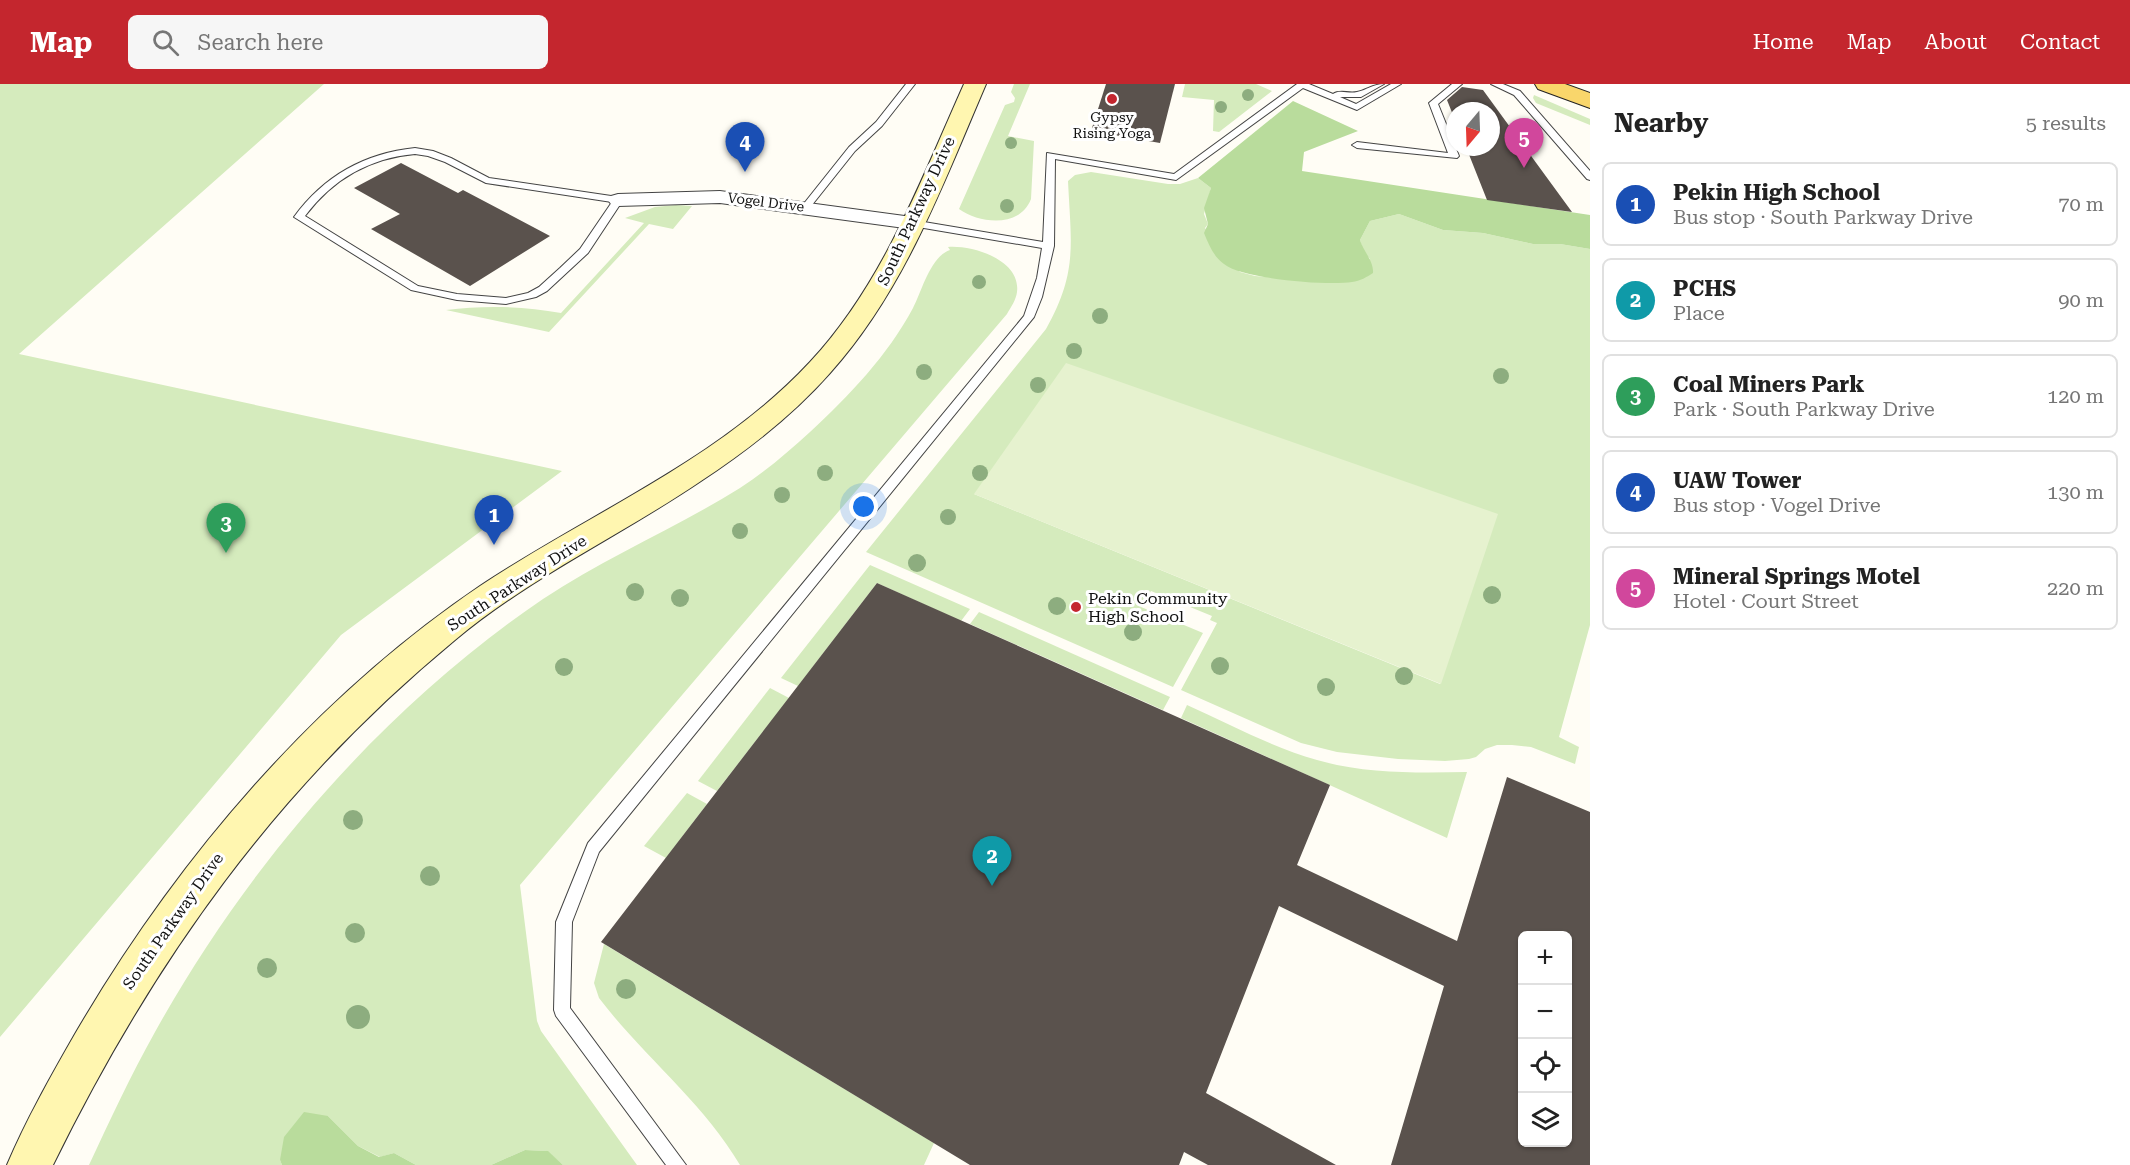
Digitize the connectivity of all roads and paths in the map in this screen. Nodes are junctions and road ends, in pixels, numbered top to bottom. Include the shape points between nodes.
1 (911, 84) edge
2 (975, 84) edge
3 (1304, 84) edge
4 (1321, 84) edge
5 (1380, 84) edge
6 (1397, 84) edge
7 (1458, 84) edge
8 (1495, 84) edge
9 (1546, 84) edge
10 (1576, 92) edge
11 (1357, 145) dead end
12 (1590, 177) edge
13 (618, 200) junction
14 (806, 208) junction
15 (912, 223) junction
16 (1049, 246) junction
17 (29, 1165) edge
18 (677, 1165) edge

1 - 14 lane via 879,124 852,148
2 - 15 main road, South Parkway Drive
3 - 6 lane via 1357,107
3 - 16 lane via 1176,177 1050,155
4 - 5 lane via 1342,96 1358,95
7 - 11 lane via 1433,103 1454,156
8 - 12 lane via 1518,93
9 - 10 main road
13 - 13 lane via 584,252 537,292 506,301 415,288 299,217 319,191 334,181 381,156 402,152 430,153 486,180
13 - 14 street, Vogel Drive via 697,195
14 - 15 street, Vogel Drive
15 - 16 lane
15 - 17 main road, South Parkway Drive via 866,308 820,368 783,405 688,476 518,578 463,616 355,706 288,774 184,899 96,1035
16 - 18 lane via 1040,292 1029,317 593,848 564,922 562,1010

